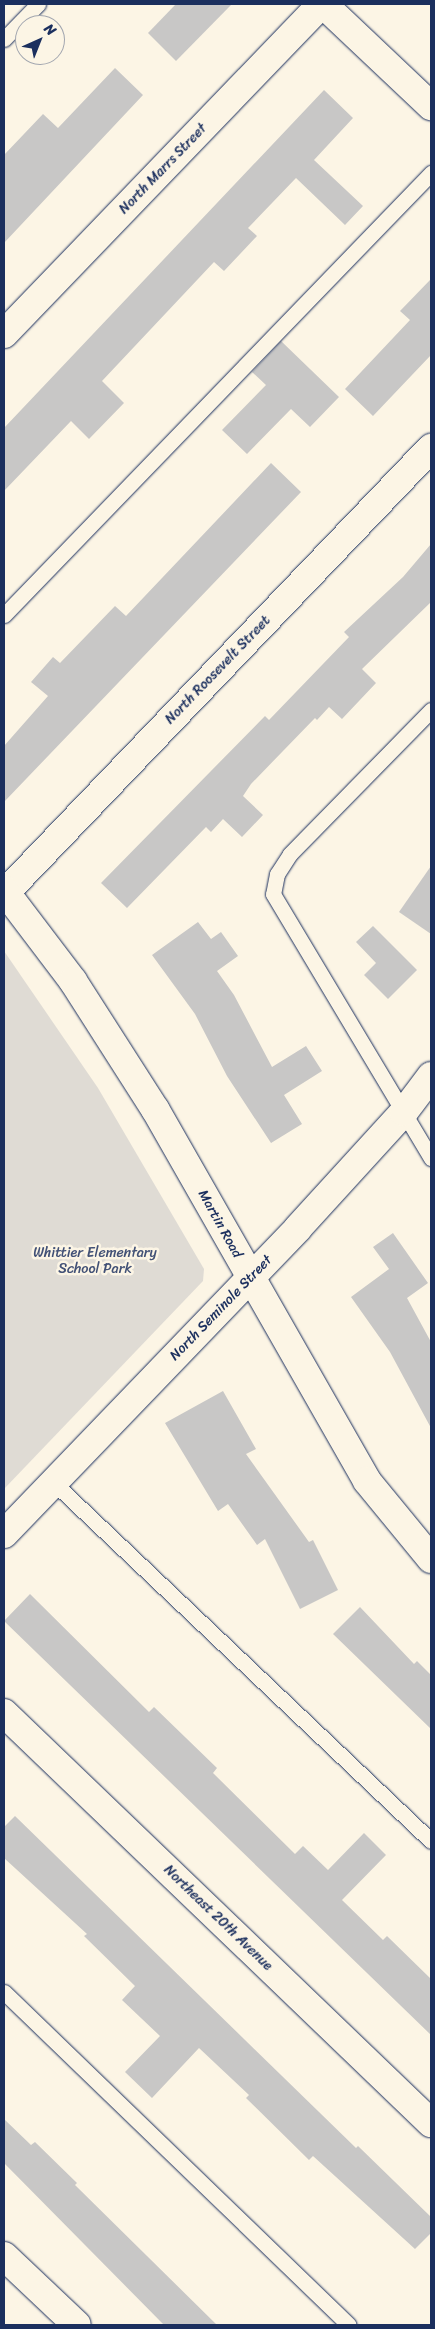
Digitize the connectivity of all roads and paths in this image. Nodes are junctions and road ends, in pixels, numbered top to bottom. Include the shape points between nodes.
1 (38, 4) edge
2 (323, 4) edge
3 (4, 39) edge
4 (431, 106) edge
5 (431, 174) edge
6 (4, 334) edge
7 (431, 448) edge
8 (4, 615) edge
9 (431, 710) edge
10 (5, 891) edge
11 (431, 1076) edge
12 (404, 1112) junction
13 (431, 1158) edge
14 (250, 1278) junction
15 (54, 1482) junction
16 (4, 1534) edge
17 (431, 1559) edge
18 (4, 1713) edge
19 (431, 1842) edge
20 (4, 1992) edge
21 (431, 2123) edge
22 (4, 2256) edge
23 (77, 2325) edge
24 (350, 2325) edge

1 - 3 lane
2 - 4 street
2 - 6 street, North Marrs Street
5 - 8 lane
7 - 10 street, North Roosevelt Street
9 - 12 lane via 290,854 277,874 273,894
10 - 14 street, Martin Road via 73,981 116,1046
11 - 12 street, North Seminole Street
12 - 13 lane
12 - 14 street, North Seminole Street
14 - 15 street, North Seminole Street
14 - 17 street, Martin Road via 367,1481
15 - 16 street, North Seminole Street
15 - 19 lane
18 - 21 street, Northeast 20th Avenue
20 - 24 lane
22 - 23 street

